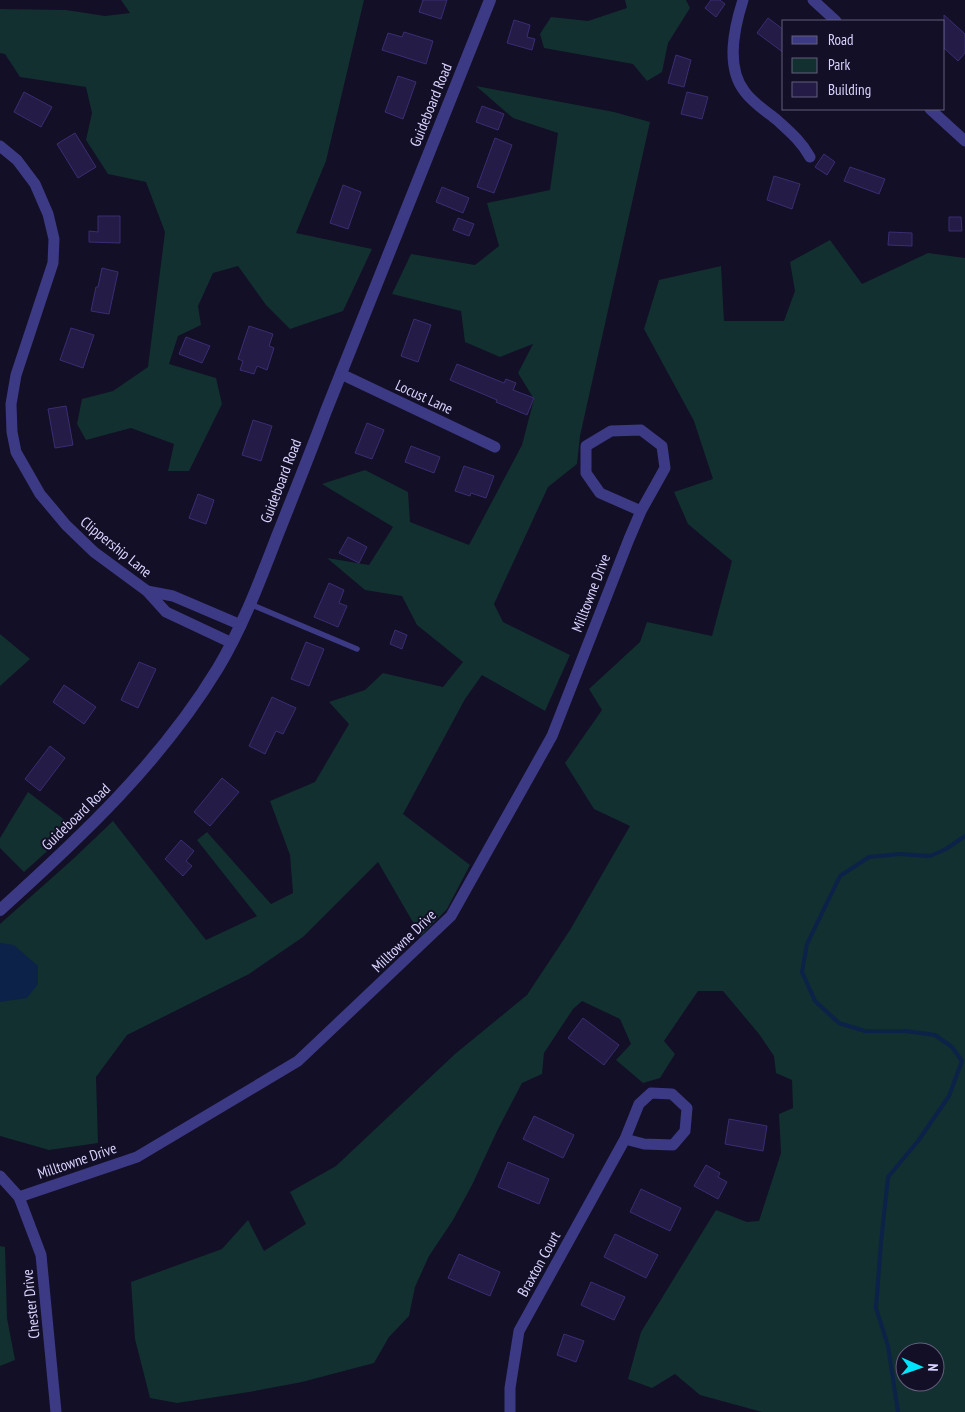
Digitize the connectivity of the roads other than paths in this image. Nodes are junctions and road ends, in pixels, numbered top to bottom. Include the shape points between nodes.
1 (490, 0) edge
2 (743, 0) edge
3 (813, 0) edge
4 (835, 20) edge
5 (931, 110) edge
6 (965, 141) edge
7 (0, 146) edge
8 (810, 157) dead end
9 (341, 374) junction
10 (495, 447) dead end
11 (641, 511) junction
12 (147, 591) junction
13 (250, 604) junction
14 (240, 625) junction
15 (232, 643) junction
16 (357, 649) dead end
17 (0, 910) edge
18 (625, 1139) junction
19 (0, 1176) edge
20 (19, 1197) junction
21 (56, 1412) edge
22 (510, 1412) edge

1 - 9 street, Guideboard Road
2 - 8 street via 736,22 736,77 745,93 802,142
3 - 4 street
5 - 6 street
7 - 12 street, Clippership Lane via 17,160 35,184 48,214 54,240 53,264 16,375 11,404 16,452 40,494 66,526 94,552
9 - 10 street, Locust Lane
9 - 13 street, Guideboard Road
11 - 11 street, Milltowne Drive via 665,468 662,446 641,430 611,431 586,446 586,473 600,493
11 - 20 street, Milltowne Drive via 552,736 451,916 298,1061 137,1157
12 - 14 street, Clippership Lane via 173,596
12 - 15 street, Clippership Lane via 166,612
13 - 14 street, Guideboard Road
13 - 16 lane
14 - 15 street, Guideboard Road
15 - 17 street, Guideboard Road via 186,716 149,764 104,812
18 - 18 street, Braxton Court via 644,1144 673,1145 685,1131 687,1108 672,1094 651,1092 639,1104
18 - 22 street, Braxton Court via 519,1331 510,1388
19 - 20 street
20 - 21 street, Chester Drive via 41,1255

